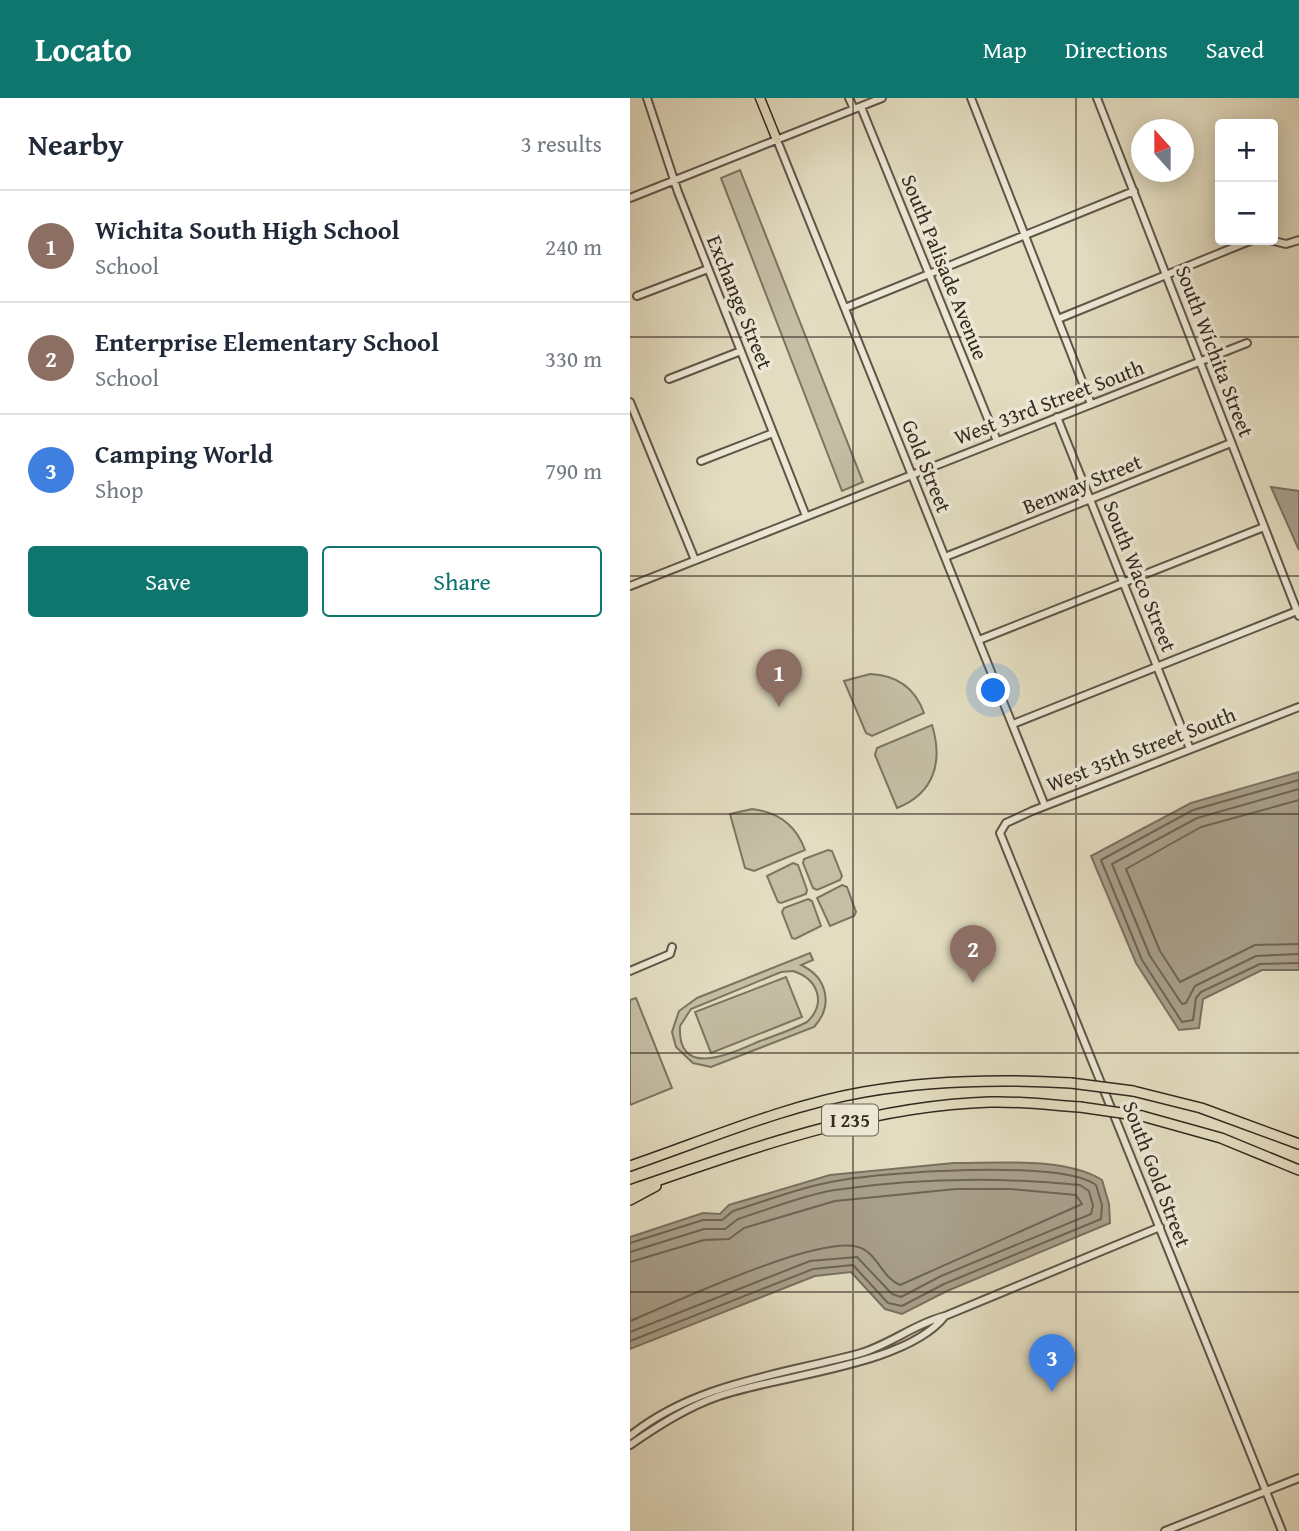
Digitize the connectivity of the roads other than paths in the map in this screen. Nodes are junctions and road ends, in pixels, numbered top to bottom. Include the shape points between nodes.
1 (647, 98) edge
2 (760, 98) edge
3 (849, 98) edge
4 (883, 98) edge
5 (971, 98) edge
6 (1097, 98) edge
7 (857, 108) junction
8 (777, 140) junction
9 (676, 180) junction
10 (1134, 191) junction
11 (630, 198) edge
12 (1025, 236) junction
13 (1299, 240) edge
14 (1278, 242) edge
15 (1240, 245) edge
16 (708, 269) junction
17 (1168, 274) junction
18 (930, 275) junction
19 (637, 296) dead end
20 (845, 308) junction
21 (1058, 320) junction
22 (1247, 343) dead end
23 (741, 351) junction
24 (1202, 360) junction
25 (669, 379) dead end
26 (630, 402) edge
27 (1091, 404) junction
28 (1057, 417) junction
29 (774, 433) junction
30 (997, 441) junction
31 (1231, 443) junction
32 (701, 461) dead end
33 (912, 474) junction
34 (1090, 499) junction
35 (806, 516) junction
36 (1264, 527) junction
37 (945, 557) junction
38 (695, 560) junction
39 (1124, 583) junction
40 (630, 586) edge
41 (1298, 614) edge
42 (979, 640) junction
43 (1157, 666) junction
44 (1299, 707) edge
45 (1013, 724) junction
46 (1191, 749) junction
47 (1045, 806) junction
48 (1000, 830) joint
49 (672, 947) dead end
50 (630, 971) edge
51 (1299, 1144) edge
52 (630, 1165) edge
53 (1299, 1170) edge
54 (681, 1172) junction
55 (630, 1190) edge
56 (630, 1200) edge
57 (1160, 1227) junction
58 (945, 1316) junction
59 (630, 1436) edge
60 (630, 1445) edge
61 (1299, 1478) edge
62 (1265, 1492) junction
63 (1166, 1531) edge
64 (1282, 1531) edge

1 - 9 street, Exchange Street
2 - 8 main road
3 - 7 street, South Palisade Avenue
4 - 7 street
5 - 12 street
6 - 10 street, South Wichita Street
7 - 8 street
7 - 18 street, South Palisade Avenue
8 - 9 street
8 - 20 street, Gold Street
9 - 11 street
9 - 16 street, Exchange Street
10 - 12 street
10 - 17 street, South Wichita Street
12 - 18 street
12 - 21 street
13 - 14 street
15 - 17 street
16 - 19 street
16 - 23 street, Exchange Street
17 - 21 street
17 - 24 street, South Wichita Street
18 - 20 street
18 - 30 street, South Palisade Avenue
20 - 33 street, Gold Street
21 - 27 street
22 - 24 street, West 33rd Street South
23 - 25 street
23 - 29 street, Exchange Street
24 - 27 street, West 33rd Street South
24 - 31 street, South Wichita Street
26 - 38 street
27 - 28 street, West 33rd Street South
28 - 30 street, West 33rd Street South
28 - 34 street, South Waco Street
29 - 32 street
29 - 35 street, Exchange Street
30 - 33 street, West 33rd Street South
31 - 34 street, Benway Street
31 - 36 street, South Wichita Street
33 - 35 street, West 33rd Street South
33 - 37 street, Gold Street
34 - 37 street, Benway Street
34 - 39 street, South Waco Street
35 - 38 street, West 33rd Street South
36 - 39 street
36 - 41 street, South Wichita Street
37 - 42 street, Gold Street
38 - 40 street, West 33rd Street South
39 - 42 street
39 - 43 street, South Waco Street
41 - 43 street
42 - 45 street, Gold Street
43 - 45 street
43 - 46 street, South Waco Street
44 - 46 street, West 35th Street South
45 - 47 street, Gold Street
46 - 47 street, West 35th Street South
47 - 48 street, West 35th Street South
48 - 57 street, South Gold Street
49 - 50 street via 670,954
51 - 52 highway, I 235, bridge via 1201,1108 1133,1091 999,1079 923,1083 861,1093 756,1122
53 - 54 highway, I 235, bridge via 1221,1138 1142,1116 992,1101 907,1109 835,1123
54 - 55 highway, I 235
54 - 56 highway
57 - 58 street
57 - 62 street, South Gold Street
58 - 59 street via 866,1351 717,1388
58 - 60 street via 928,1331 881,1354 718,1396
61 - 62 street
62 - 63 street
62 - 64 street, South Gold Street

